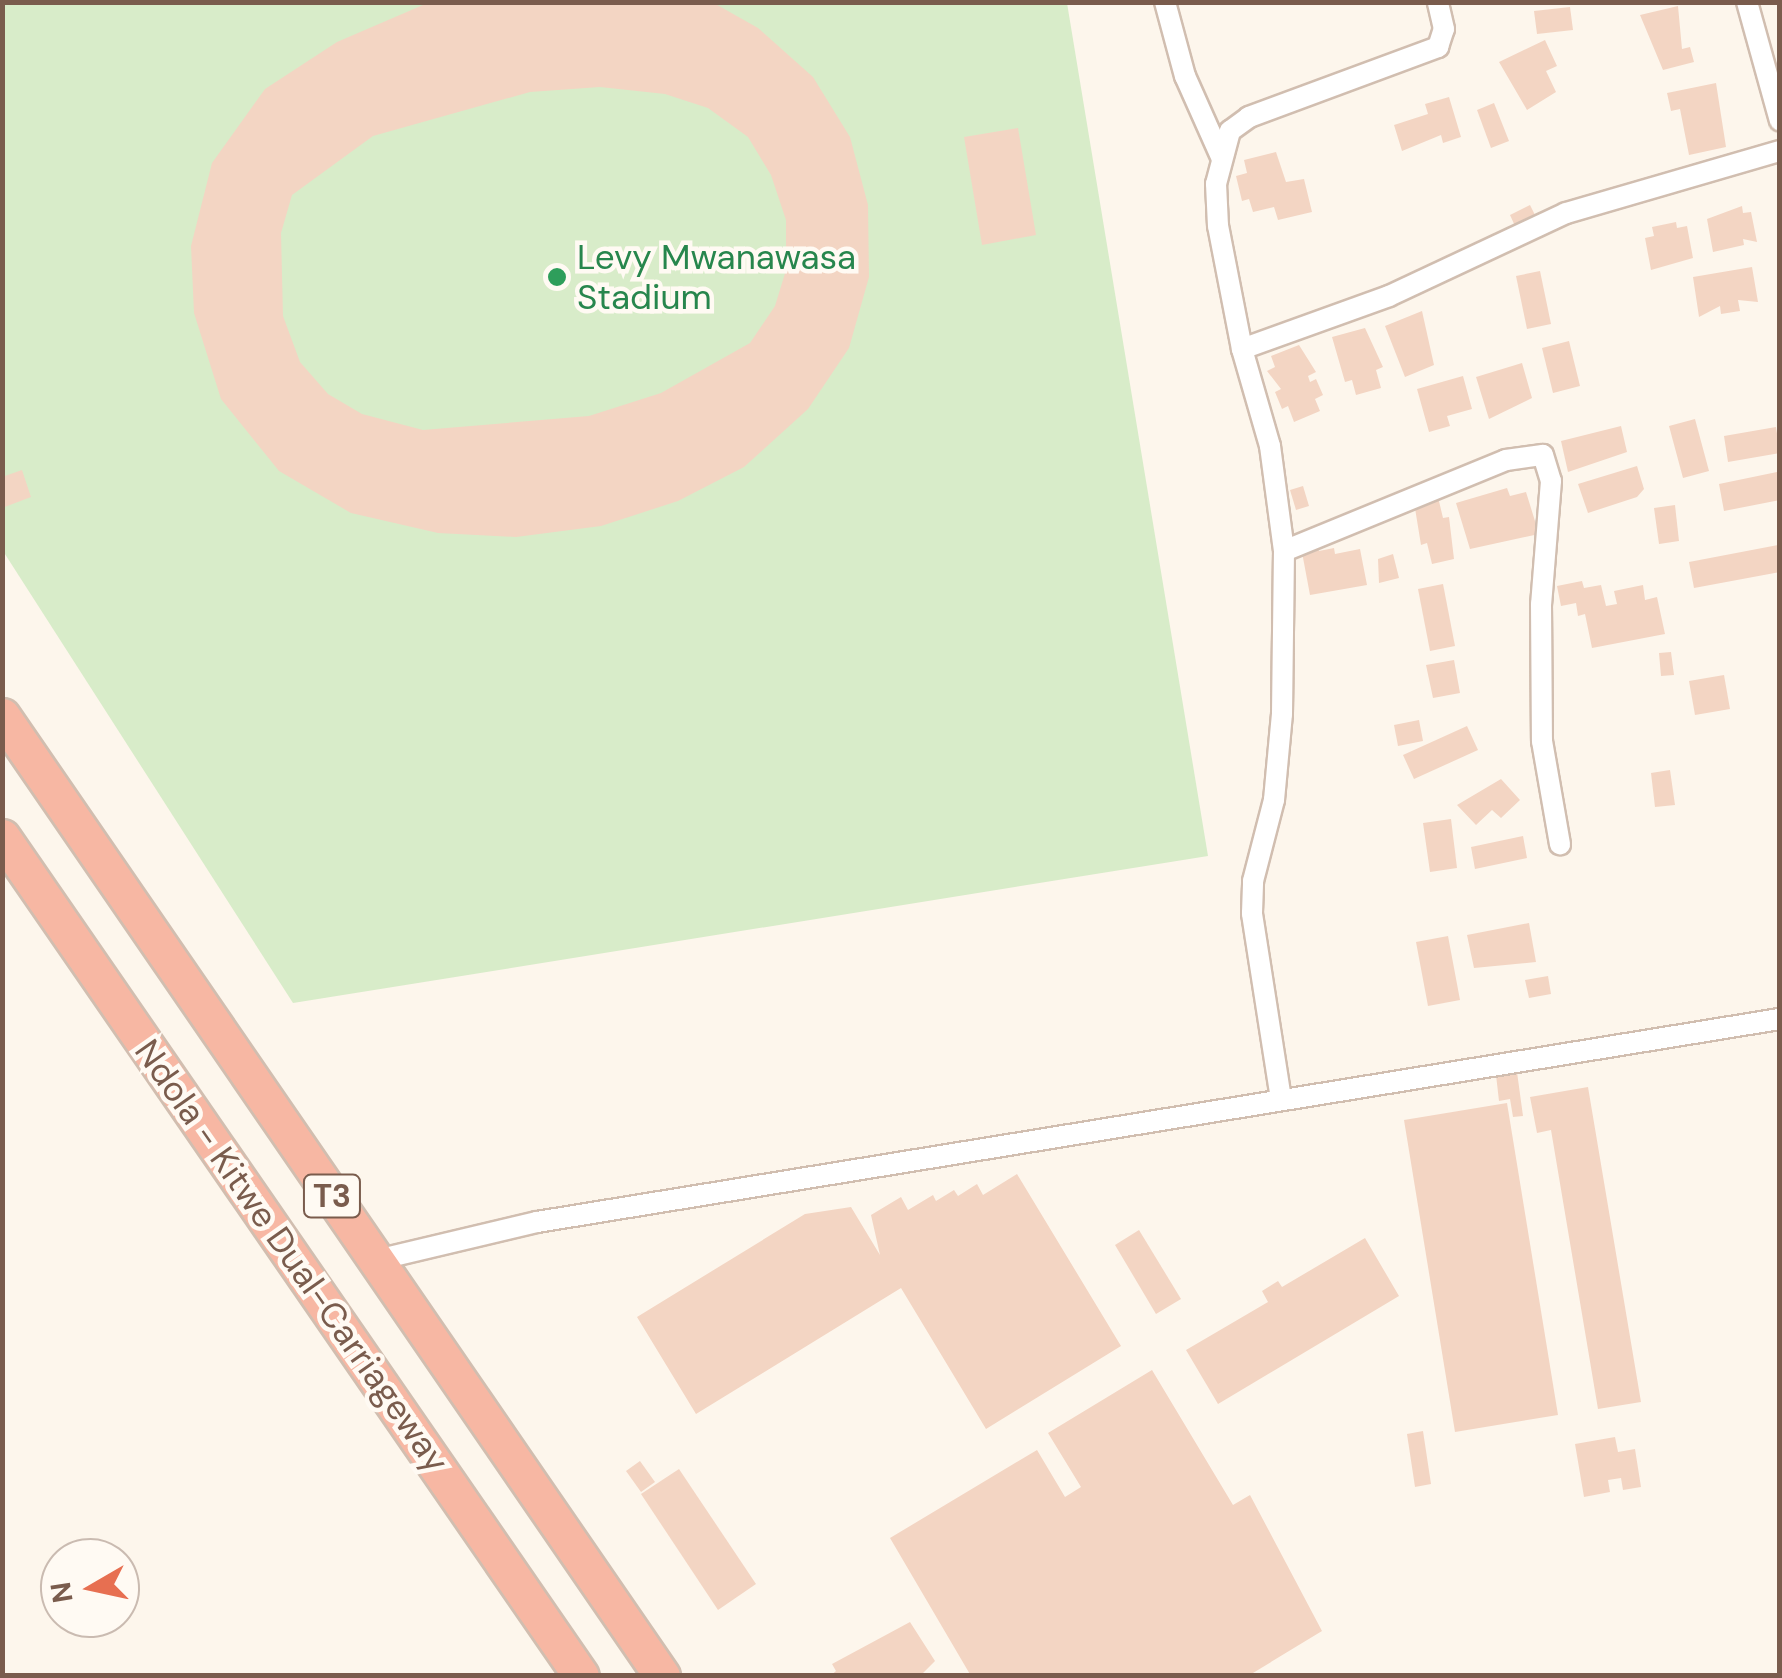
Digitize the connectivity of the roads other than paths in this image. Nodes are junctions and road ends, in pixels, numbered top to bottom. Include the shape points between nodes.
1 (1164, 2) edge
2 (1438, 2) edge
3 (1747, 2) edge
4 (1780, 121) edge
5 (1780, 151) edge
6 (1220, 157) junction
7 (1242, 349) junction
8 (1284, 551) junction
9 (2, 716) edge
10 (2, 837) edge
11 (1560, 844) dead end
12 (1780, 1019) edge
13 (1281, 1099) junction
14 (377, 1260) junction
15 (581, 1676) edge
16 (662, 1676) edge

1 - 6 street via 1185,76
2 - 6 street via 1444,29 1438,47 1249,117 1230,132
3 - 4 street
5 - 7 street via 1566,213 1389,296
6 - 7 street via 1218,226
7 - 8 street via 1270,446
8 - 11 street via 1506,460 1542,455 1551,481 1542,741
8 - 13 street via 1282,714 1252,913
9 - 14 highway, Ndola - Kitwe Dual-Carriageway / T3
10 - 15 highway, Ndola - Kitwe Dual-Carriageway / T3
12 - 13 street
13 - 14 street via 537,1222
14 - 16 highway, Ndola - Kitwe Dual-Carriageway / T3

